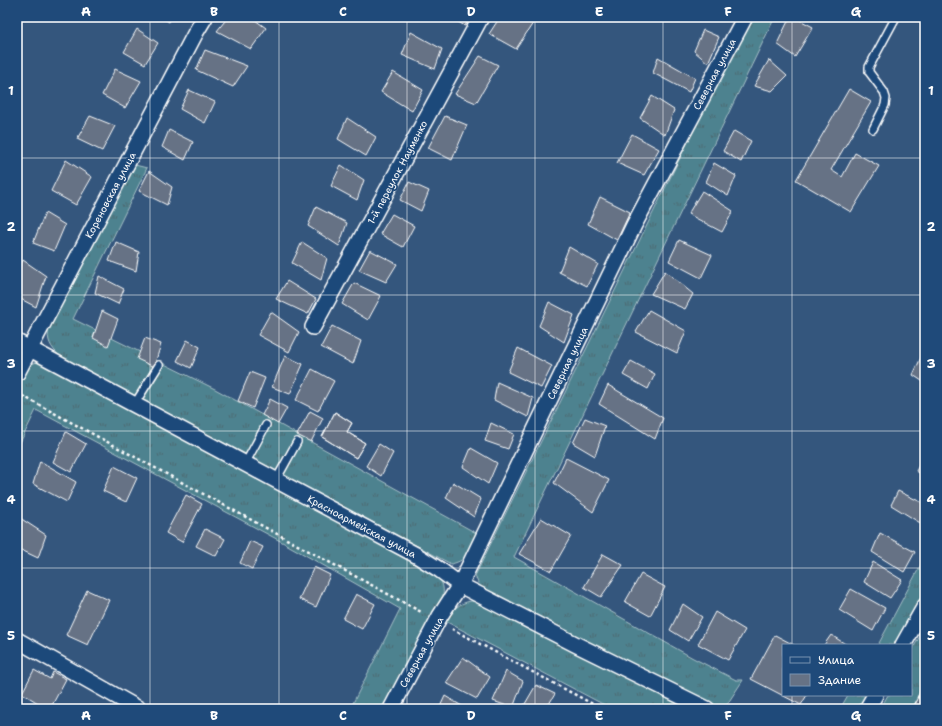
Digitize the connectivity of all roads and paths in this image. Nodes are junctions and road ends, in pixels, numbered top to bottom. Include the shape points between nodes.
1 (205, 17) edge
2 (481, 17) edge
3 (744, 17) edge
4 (896, 17) edge
5 (873, 130) dead end
6 (313, 327) dead end
7 (23, 345) edge
8 (159, 365) dead end
9 (17, 373) edge
10 (17, 393) edge
11 (134, 405) junction
12 (266, 425) dead end
13 (297, 442) dead end
14 (245, 464) junction
15 (276, 480) junction
16 (460, 585) junction
17 (925, 606) edge
18 (437, 621) junction
19 (17, 640) edge
20 (904, 644) edge
21 (925, 684) edge
22 (874, 696) edge
23 (690, 705) edge
24 (139, 709) edge
25 (391, 709) edge
26 (602, 709) edge
27 (706, 709) edge
28 (867, 709) edge
29 (912, 709) edge

1 - 7 street, Кореновская улица
2 - 6 street, 1-й переулок Науменко
3 - 16 street, Северная улица via 634,225
4 - 5 lane via 869,67 869,72 886,98
7 - 9 street, Кореновская улица
7 - 11 street, Красноармейская улица
8 - 11 lane
10 - 18 path
11 - 14 street, Красноармейская улица
12 - 14 lane
13 - 15 lane
14 - 15 street, Красноармейская улица
15 - 16 street, Красноармейская улица via 416,555
16 - 18 street, Северная улица
16 - 23 street, Красноармейская улица
17 - 20 street
18 - 25 street, Северная улица
18 - 26 path
19 - 24 street
21 - 29 path
22 - 28 street
23 - 27 street, Красноармейская улица

